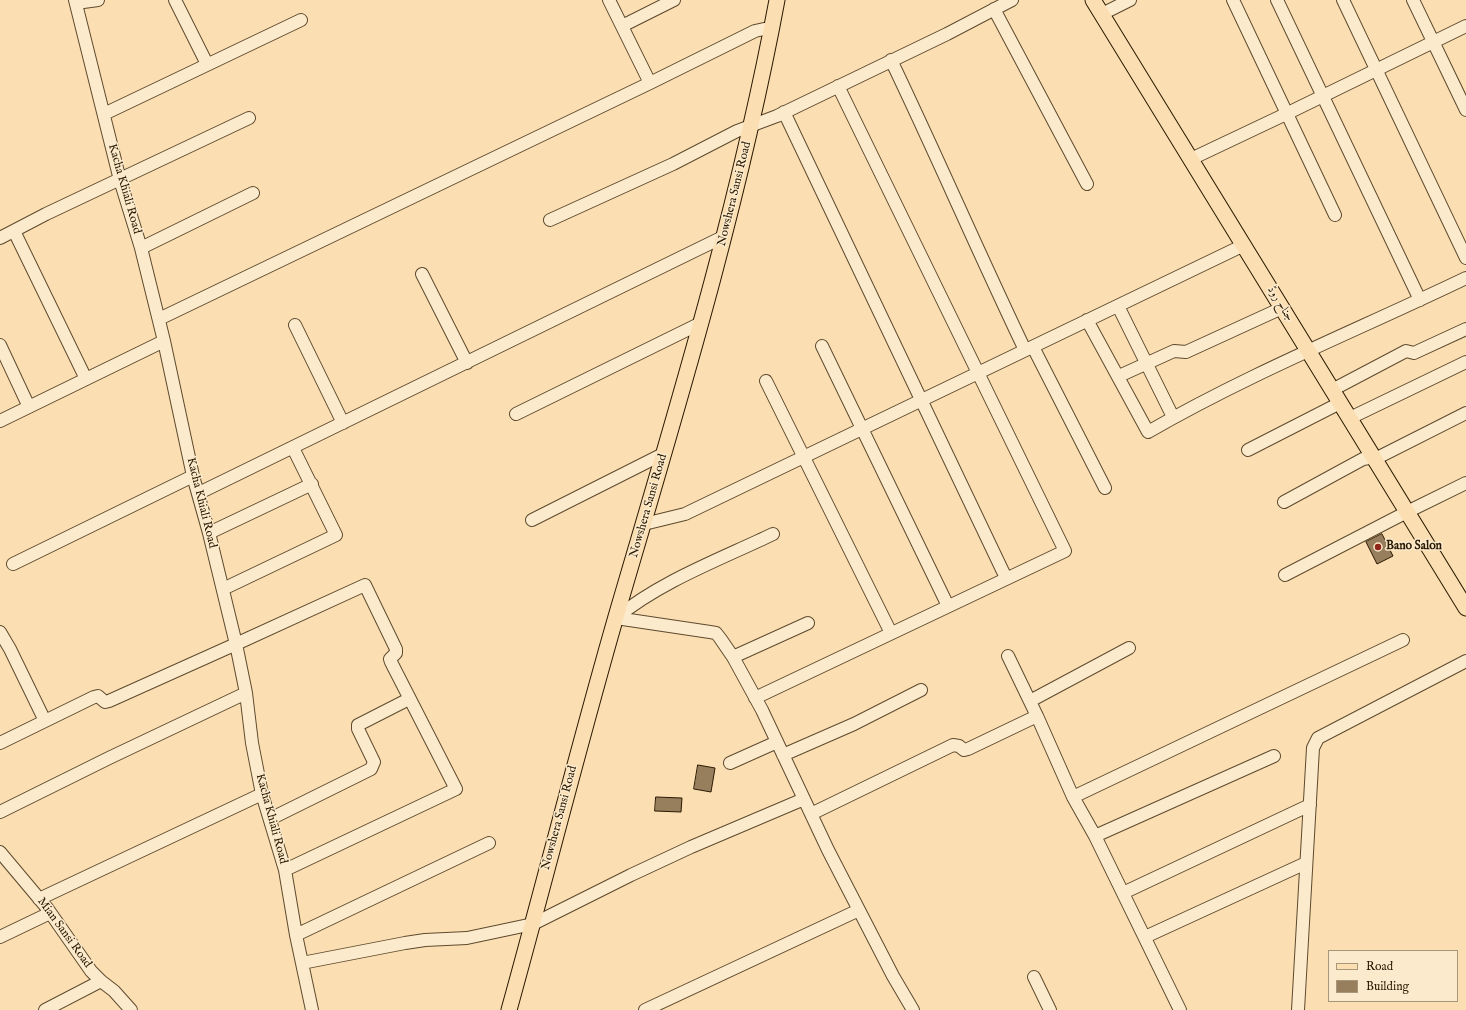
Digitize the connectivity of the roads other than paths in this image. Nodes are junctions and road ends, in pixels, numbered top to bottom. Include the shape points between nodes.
1 (98, 0) edge
2 (175, 0) edge
3 (609, 0) edge
4 (674, 0) edge
5 (777, 0) edge
6 (1012, 0) edge
7 (1094, 0) edge
8 (1130, 0) edge
9 (1233, 0) edge
10 (1277, 0) edge
11 (1343, 0) edge
12 (1413, 0) edge
13 (76, 2) edge
14 (994, 9) junction
15 (1102, 14) junction
16 (301, 20) dead end
17 (622, 26) junction
18 (1466, 26) edge
19 (772, 29) junction
20 (1433, 42) junction
21 (892, 60) junction
22 (207, 64) junction
23 (1376, 70) junction
24 (650, 83) junction
25 (838, 86) junction
26 (1323, 96) junction
27 (1466, 110) edge
28 (784, 112) junction
29 (104, 114) junction
30 (1286, 114) junction
31 (249, 118) dead end
32 (752, 125) junction
33 (1191, 159) junction
34 (120, 180) junction
35 (1088, 184) dead end
36 (253, 193) dead end
37 (1335, 215) dead end
38 (550, 220) dead end
39 (14, 231) junction
40 (725, 236) junction
41 (0, 238) edge
42 (1244, 245) junction
43 (141, 248) junction
44 (1466, 258) edge
45 (422, 274) dead end
46 (1466, 278) edge
47 (1420, 300) junction
48 (1118, 306) junction
49 (1282, 308) junction
50 (159, 319) junction
51 (1088, 320) junction
52 (701, 323) junction
53 (295, 325) dead end
54 (1466, 329) edge
55 (164, 341) junction
56 (0, 345) edge
57 (822, 346) dead end
58 (1029, 349) junction
59 (1309, 351) junction
60 (1466, 362) edge
61 (467, 363) junction
62 (1147, 364) junction
63 (978, 373) junction
64 (1119, 376) junction
65 (86, 379) junction
66 (766, 381) dead end
67 (1332, 390) junction
68 (921, 400) junction
69 (1340, 403) junction
70 (30, 407) junction
71 (1466, 413) edge
72 (516, 414) dead end
73 (1173, 417) junction
74 (1350, 418) junction
75 (0, 421) edge
76 (344, 423) junction
77 (862, 429) junction
78 (294, 448) junction
79 (1248, 450) dead end
80 (665, 453) junction
81 (804, 457) junction
82 (1375, 459) junction
83 (194, 476) junction
84 (1466, 483) edge
85 (312, 484) junction
86 (1105, 488) dead end
87 (199, 493) junction
88 (1284, 502) dead end
89 (1407, 512) junction
90 (532, 520) dead end
91 (644, 524) junction
92 (209, 533) junction
93 (773, 534) dead end
94 (12, 564) dead end
95 (1286, 575) dead end
96 (1006, 578) junction
97 (223, 589) junction
98 (948, 606) junction
99 (1466, 608) edge
100 (616, 618) junction
101 (808, 623) dead end
102 (0, 632) edge
103 (891, 633) junction
104 (1403, 640) dead end
105 (236, 644) junction
106 (1129, 648) dead end
107 (1008, 656) dead end
108 (733, 657) junction
109 (1466, 662) edge
110 (922, 690) dead end
111 (246, 693) junction
112 (755, 698) junction
113 (409, 699) junction
114 (1030, 701) junction
115 (1037, 716) junction
116 (45, 721) junction
117 (777, 742) junction
118 (0, 743) edge
119 (783, 755) junction
120 (1274, 756) dead end
121 (730, 763) dead end
122 (262, 794) junction
123 (1073, 797) junction
124 (804, 799) junction
125 (1310, 805) junction
126 (0, 812) edge
127 (811, 814) junction
128 (270, 819) junction
129 (1095, 836) junction
130 (489, 843) dead end
131 (0, 852) edge
132 (1306, 863) junction
133 (4, 865) edge
134 (285, 870) junction
135 (1123, 893) junction
136 (39, 899) junction
137 (859, 910) junction
138 (50, 913) junction
139 (532, 924) junction
140 (296, 935) junction
141 (1145, 937) junction
142 (0, 938) edge
143 (302, 963) junction
144 (1034, 977) dead end
145 (101, 981) junction
146 (45, 1010) edge
147 (131, 1010) edge
148 (312, 1010) edge
149 (509, 1010) edge
150 (645, 1010) edge
151 (913, 1010) edge
152 (1050, 1010) edge
153 (1180, 1010) edge
154 (1298, 1010) edge

1 - 13 street
2 - 22 street
3 - 17 street
4 - 17 street
5 - 19 main road, Nowshera Sansi Road
6 - 14 street
7 - 15 main road, جناح روڈ
8 - 15 street
9 - 30 street
10 - 26 street
11 - 23 street
12 - 20 street
13 - 29 street, Kacha Khiali Road
14 - 21 street
14 - 35 street
15 - 33 main road, جناح روڈ
16 - 22 street
17 - 24 street
18 - 20 street
19 - 24 street via 755,31
19 - 32 main road, Nowshera Sansi Road
20 - 23 street
20 - 27 street
21 - 25 street
21 - 58 street via 993,284
22 - 29 street
23 - 26 street
23 - 44 street
24 - 50 street
25 - 28 street
25 - 63 street
26 - 30 street
26 - 47 street
28 - 32 street
28 - 68 street
29 - 34 street, Kacha Khiali Road
30 - 33 street
30 - 37 street
31 - 34 street
32 - 38 street
32 - 40 main road, Nowshera Sansi Road
33 - 42 main road, جناح روڈ
34 - 39 street
34 - 43 street, Kacha Khiali Road
36 - 43 street
39 - 41 street
39 - 65 street
40 - 52 main road, Nowshera Sansi Road
40 - 61 street
42 - 48 street
42 - 49 main road, جناح روڈ
43 - 50 street, Kacha Khiali Road
45 - 61 street
46 - 47 street
47 - 59 street
48 - 51 street
48 - 62 street
49 - 59 main road, جناح روڈ
49 - 62 street via 1186,352 1174,351
50 - 55 street, Kacha Khiali Road
51 - 58 street
51 - 64 street
52 - 72 street
52 - 80 main road, Nowshera Sansi Road
53 - 76 street
54 - 67 street via 1414,353 1406,351
55 - 65 street
55 - 83 street, Kacha Khiali Road
56 - 70 street
57 - 77 street
58 - 63 street
58 - 86 street
59 - 67 main road, جناح روڈ
59 - 73 street
60 - 74 street
61 - 76 street
62 - 64 street
62 - 73 street
63 - 68 street
63 - 96 street via 1065,550
64 - 73 street via 1148,432
65 - 70 street
66 - 81 street
67 - 69 main road, جناح روڈ
68 - 77 street
68 - 96 street
69 - 74 main road, جناح روڈ
69 - 79 street
70 - 75 street
71 - 82 street
74 - 82 main road, جناح روڈ
76 - 78 street
77 - 81 street
77 - 98 street
78 - 85 street
78 - 87 street
80 - 90 street
80 - 91 main road, Nowshera Sansi Road
81 - 91 street via 686,514
81 - 103 street
82 - 88 street via 1363,460
82 - 89 main road, جناح روڈ
83 - 87 street, Kacha Khiali Road
83 - 94 street
84 - 89 street
85 - 92 street
85 - 97 street via 336,535
87 - 92 street, Kacha Khiali Road
89 - 95 street
89 - 99 main road, جناح روڈ
91 - 100 main road, Nowshera Sansi Road
92 - 97 street, Kacha Khiali Road
93 - 100 street via 658,590
96 - 98 street
97 - 105 street, Kacha Khiali Road
98 - 103 street
100 - 108 street via 716,633
100 - 139 main road, Nowshera Sansi Road
101 - 108 street
102 - 116 street
103 - 112 street
104 - 123 street
105 - 111 street, Kacha Khiali Road
105 - 113 street via 365,585 396,649 396,653 390,659
105 - 116 street via 109,701 94,697
106 - 114 street
107 - 114 street
108 - 112 street
109 - 125 street via 1318,738 1313,748
110 - 119 street
111 - 122 street, Kacha Khiali Road
111 - 126 street
112 - 117 street
113 - 128 street via 358,725 374,762 371,769
113 - 134 street via 456,789
114 - 115 street
115 - 123 street
115 - 127 street via 968,749 953,745
116 - 118 street
117 - 119 street
117 - 121 street
119 - 124 street
120 - 129 street
122 - 128 street, Kacha Khiali Road
122 - 136 street
123 - 129 street
124 - 127 street
124 - 139 street via 691,847
125 - 132 street
125 - 135 street
127 - 137 street
128 - 134 street, Kacha Khiali Road
129 - 135 street
130 - 140 street
131 - 133 street, Mian Sansi Road
132 - 141 street
132 - 154 street
133 - 136 street, Mian Sansi Road
134 - 140 street, Kacha Khiali Road
135 - 141 street
136 - 138 street, Mian Sansi Road
137 - 150 street
137 - 151 street
138 - 142 street
138 - 145 street, Mian Sansi Road
139 - 143 street via 467,938 405,943
139 - 149 main road, Nowshera Sansi Road
140 - 143 street, Kacha Khiali Road
141 - 153 street
143 - 148 street, Kacha Khiali Road
144 - 152 street
145 - 146 street
145 - 147 street, Mian Sansi Road

